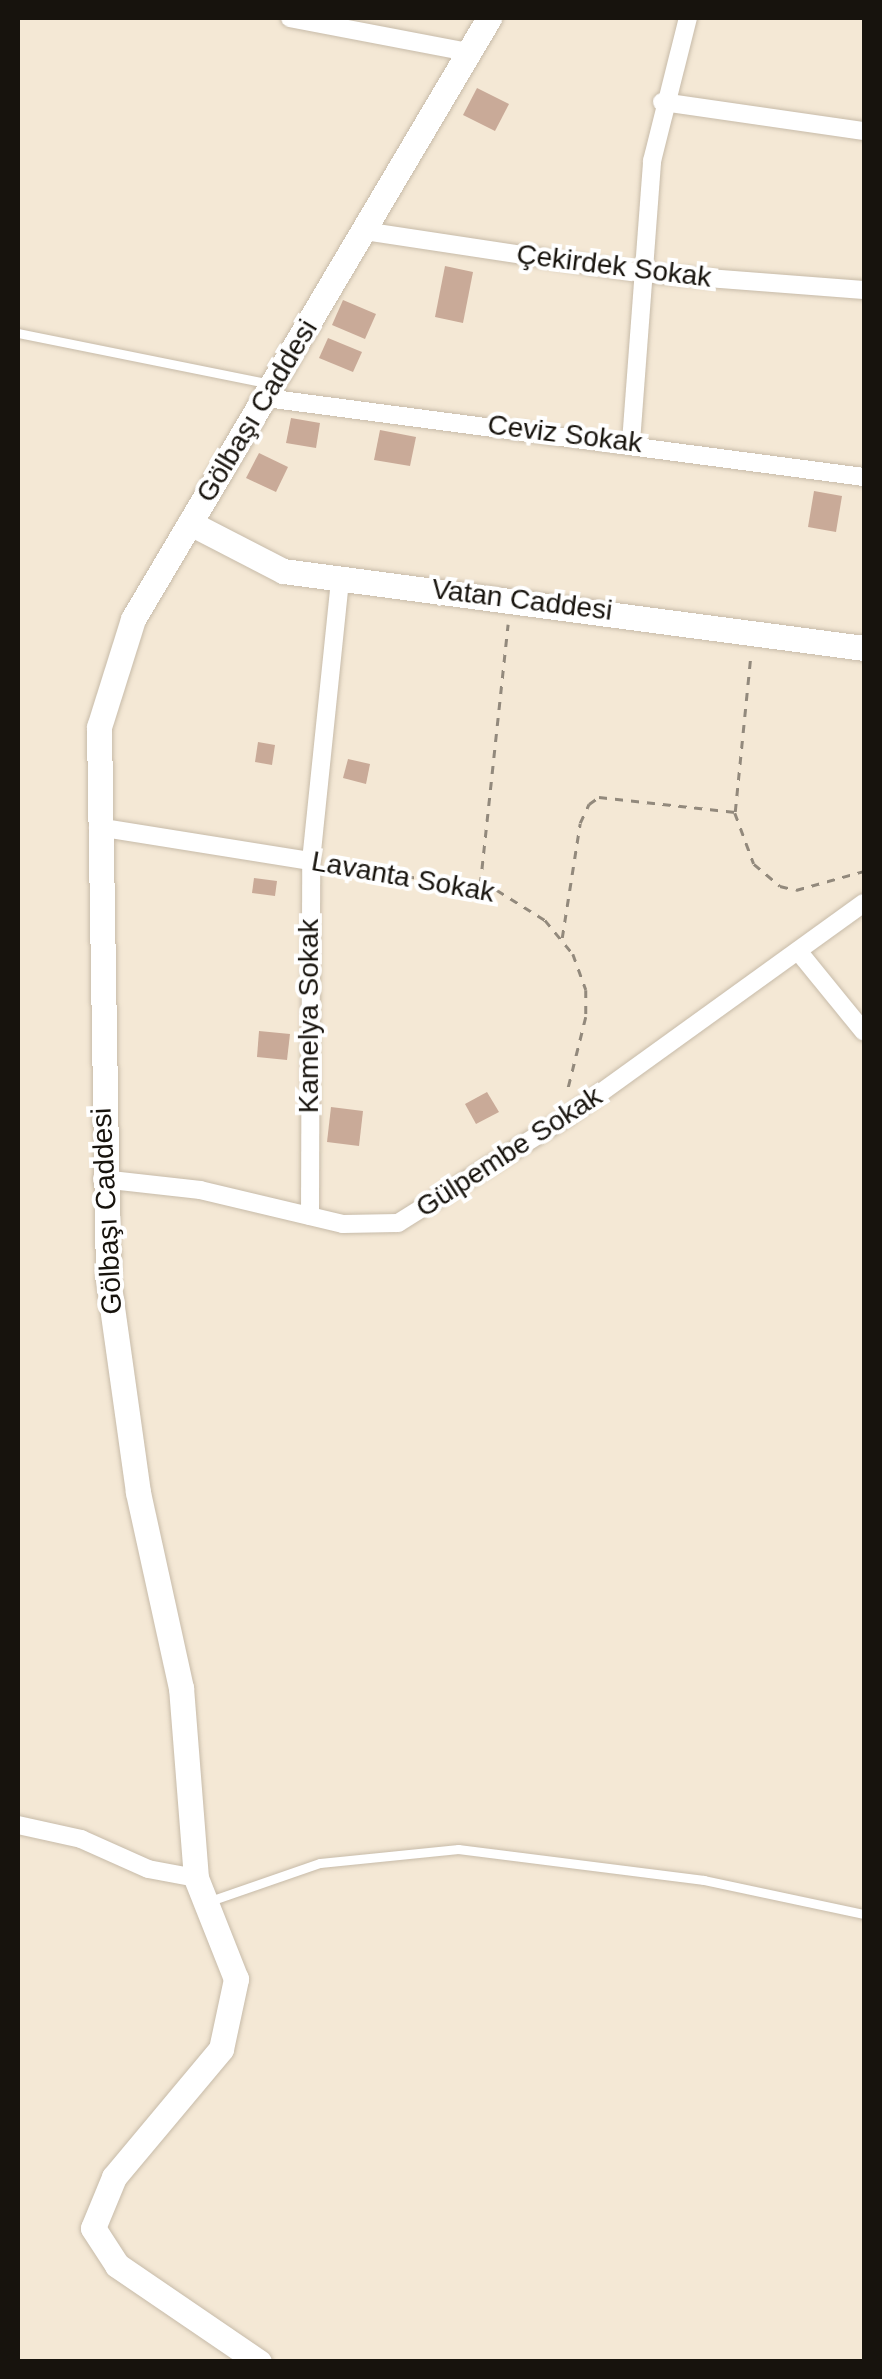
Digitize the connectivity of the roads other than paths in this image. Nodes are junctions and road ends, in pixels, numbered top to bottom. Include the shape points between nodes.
1 (290, 18) edge
2 (489, 18) edge
3 (688, 18) edge
4 (469, 52) junction
5 (662, 102) junction
6 (864, 131) edge
7 (364, 231) junction
8 (642, 273) junction
9 (864, 290) edge
10 (18, 333) edge
11 (270, 391) junction
12 (631, 442) junction
13 (864, 477) edge
14 (190, 523) junction
15 (340, 578) junction
16 (864, 648) edge
17 (98, 827) junction
18 (311, 861) junction
19 (864, 903) edge
20 (798, 951) junction
21 (864, 1032) edge
22 (102, 1179) junction
23 (310, 1216) junction
24 (18, 1826) edge
25 (196, 1878) junction
26 (206, 1902) junction
27 (864, 1914) edge
28 (259, 2362) edge

1 - 4 street
2 - 4 street, Gölbaşı Caddesi
3 - 5 street
4 - 7 street, Gölbaşı Caddesi
5 - 6 street
5 - 8 street
7 - 8 street, Çekirdek Sokak
7 - 11 street, Gölbaşı Caddesi
8 - 9 street, Çekirdek Sokak
8 - 12 street
10 - 11 lane
11 - 12 street, Ceviz Sokak
11 - 14 street, Gölbaşı Caddesi
12 - 13 street, Ceviz Sokak
14 - 15 street, Vatan Caddesi via 262,564
14 - 17 street, Gölbaşı Caddesi via 116,660 99,727
15 - 16 street, Vatan Caddesi
15 - 18 street, Kamelya Sokak
17 - 18 street, Lavanta Sokak
17 - 22 street, Gölbaşı Caddesi
18 - 23 street, Kamelya Sokak
19 - 20 street, Gülpembe Sokak
20 - 21 street
20 - 23 street, Gülpembe Sokak via 560,1122 398,1222 366,1226
22 - 23 street, Gülpembe Sokak via 200,1190
22 - 25 street, Gölbaşı Caddesi via 108,1278 138,1492 182,1688
24 - 25 street via 81,1839 148,1869
25 - 26 street, Gölbaşı Caddesi
26 - 27 lane via 320,1863 458,1850 685,1876
26 - 28 street, Gölbaşı Caddesi via 236,1980 230,2024 207,2069 114,2177 92,2228 117,2265

